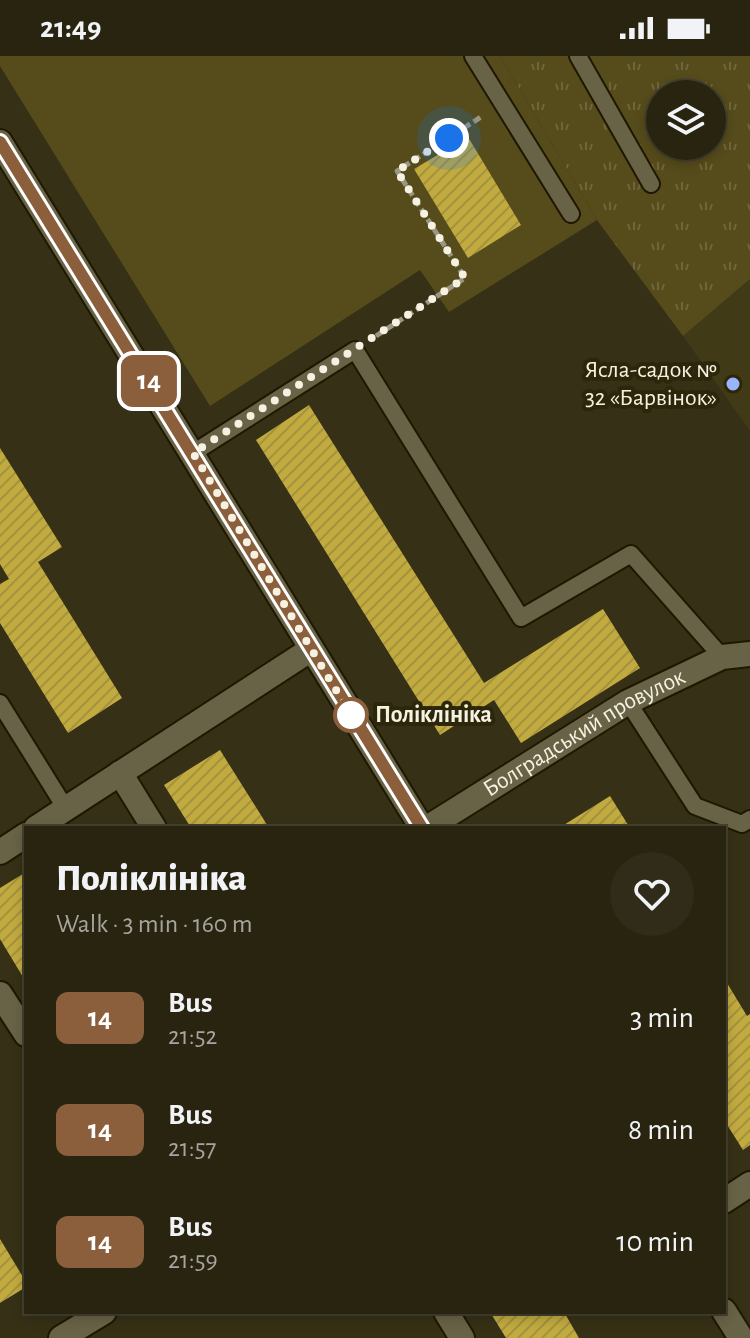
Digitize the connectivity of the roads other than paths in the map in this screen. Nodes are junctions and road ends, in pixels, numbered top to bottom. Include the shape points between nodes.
1 (473, 56) edge
2 (578, 56) edge
3 (0, 142) edge
4 (651, 184) dead end
5 (571, 214) dead end
6 (193, 453) junction
7 (310, 650) junction
8 (750, 654) edge
9 (722, 657) junction
10 (628, 702) junction
11 (0, 703) edge
12 (120, 773) junction
13 (66, 809) junction
14 (750, 819) edge
15 (39, 826) edge
16 (153, 826) edge
17 (424, 826) edge
18 (428, 826) edge
19 (24, 836) edge
20 (0, 852) edge
21 (0, 994) edge
22 (24, 1031) edge
23 (750, 1184) edge
24 (726, 1200) edge
25 (101, 1314) edge
26 (447, 1314) edge
27 (726, 1314) edge
28 (61, 1338) edge
29 (462, 1338) edge
30 (741, 1338) edge

1 - 5 lane
2 - 4 lane
3 - 6 street
6 - 7 street
6 - 9 lane via 355,350 521,618 631,554
7 - 12 street
7 - 17 street
8 - 9 street, Болградський провулок
9 - 10 street, Болградський провулок
10 - 14 lane via 695,806 742,824
10 - 18 street, Болградський провулок
11 - 13 lane
12 - 13 street
12 - 16 street
13 - 15 street
19 - 20 street
21 - 22 street
23 - 24 street
25 - 28 street
26 - 29 street
27 - 30 street

